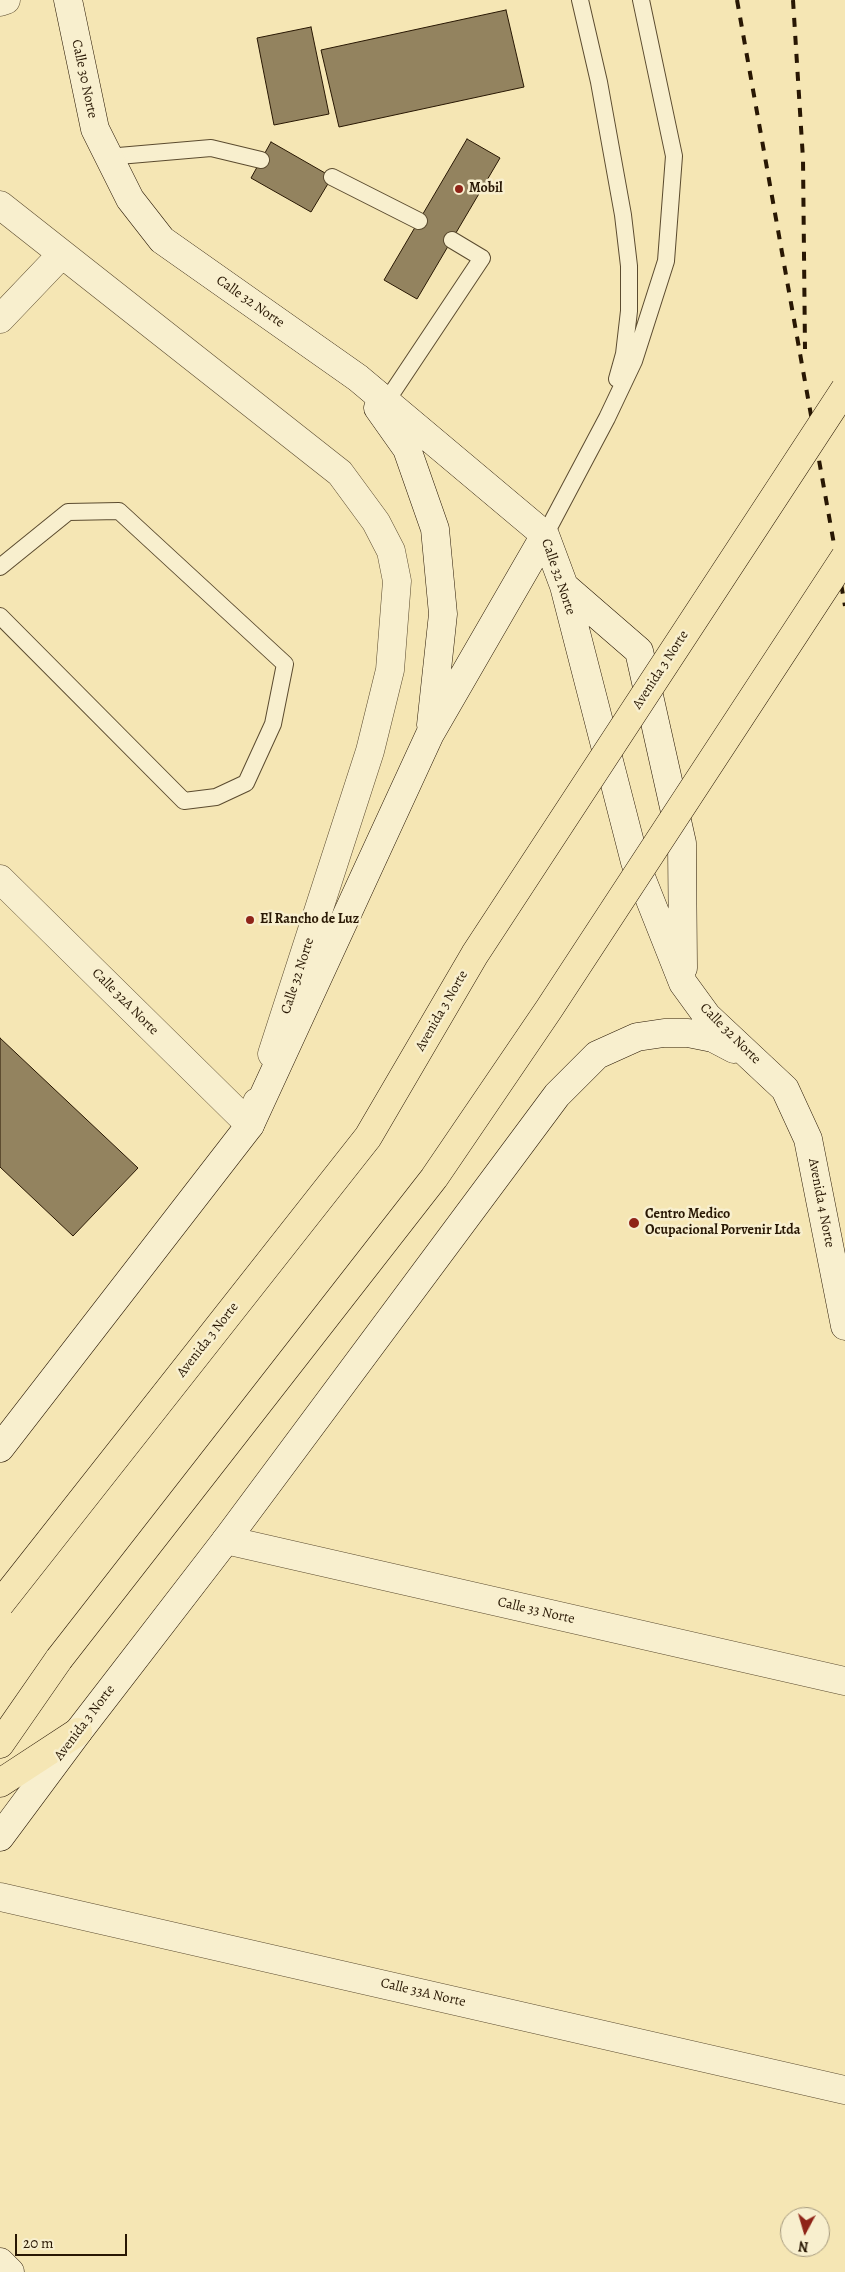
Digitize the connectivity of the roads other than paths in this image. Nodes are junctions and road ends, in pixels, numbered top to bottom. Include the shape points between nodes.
1 (6, 0) edge
2 (68, 0) edge
3 (580, 0) edge
4 (641, 0) edge
5 (0, 2) edge
6 (107, 156) junction
7 (261, 160) dead end
8 (332, 177) dead end
9 (0, 205) edge
10 (418, 221) dead end
11 (452, 240) dead end
12 (62, 254) junction
13 (0, 319) edge
14 (358, 378) junction
15 (845, 389) edge
16 (386, 402) junction
17 (607, 418) junction
18 (545, 535) junction
19 (845, 557) edge
20 (0, 567) edge
21 (564, 586) junction
22 (0, 616) edge
23 (430, 734) junction
24 (0, 879) edge
25 (683, 983) junction
26 (756, 1060) junction
27 (250, 1125) junction
28 (808, 1139) joint
29 (845, 1326) edge
30 (0, 1448) edge
31 (226, 1540) junction
32 (0, 1604) edge
33 (845, 1680) edge
34 (78, 1732) junction
35 (0, 1744) edge
36 (0, 1783) edge
37 (0, 1837) edge
38 (0, 1897) edge
39 (845, 2090) edge
40 (0, 2262) edge
41 (10, 2272) edge

1 - 5 street
2 - 6 street, Calle 30 Norte via 95,129
3 - 17 lane via 599,82 629,266 629,311 624,354
4 - 17 lane via 674,156 666,261 634,361
6 - 7 lane via 211,148
6 - 14 street, Calle 32 Norte via 130,199 162,240
8 - 10 lane
9 - 12 street, Calle 32 Norte
11 - 16 lane via 482,258
12 - 13 street
12 - 27 street, Calle 32 Norte via 340,473 376,522 391,551 397,581 390,670 370,751
14 - 16 street, Calle 32 Norte
14 - 23 street via 406,449 435,529 443,614
15 - 32 main road, Avenida 3 Norte, bridge via 476,954 368,1137
16 - 18 street, Calle 32 Norte
17 - 18 lane
18 - 21 street, Calle 32 Norte
18 - 23 street
19 - 35 main road, bridge via 434,1178 60,1659
20 - 22 lane via 68,512 119,511 285,664 273,724 246,783 216,798 184,801
21 - 25 street, Calle 32 Norte via 636,862
21 - 25 street via 639,651 682,843
23 - 27 street
24 - 27 street, Calle 32A Norte
25 - 26 street, Calle 32 Norte via 707,1016
26 - 28 street, Calle 32 Norte via 785,1089
26 - 31 street, Avenida 3 Norte via 713,1038 688,1033 637,1037 597,1055 557,1096
27 - 30 street
28 - 29 street, Avenida 4 Norte
31 - 33 street, Calle 33 Norte
31 - 34 street, Avenida 3 Norte
34 - 36 main road
34 - 37 street, Avenida 3 Norte
38 - 39 street, Calle 33A Norte
40 - 41 street

